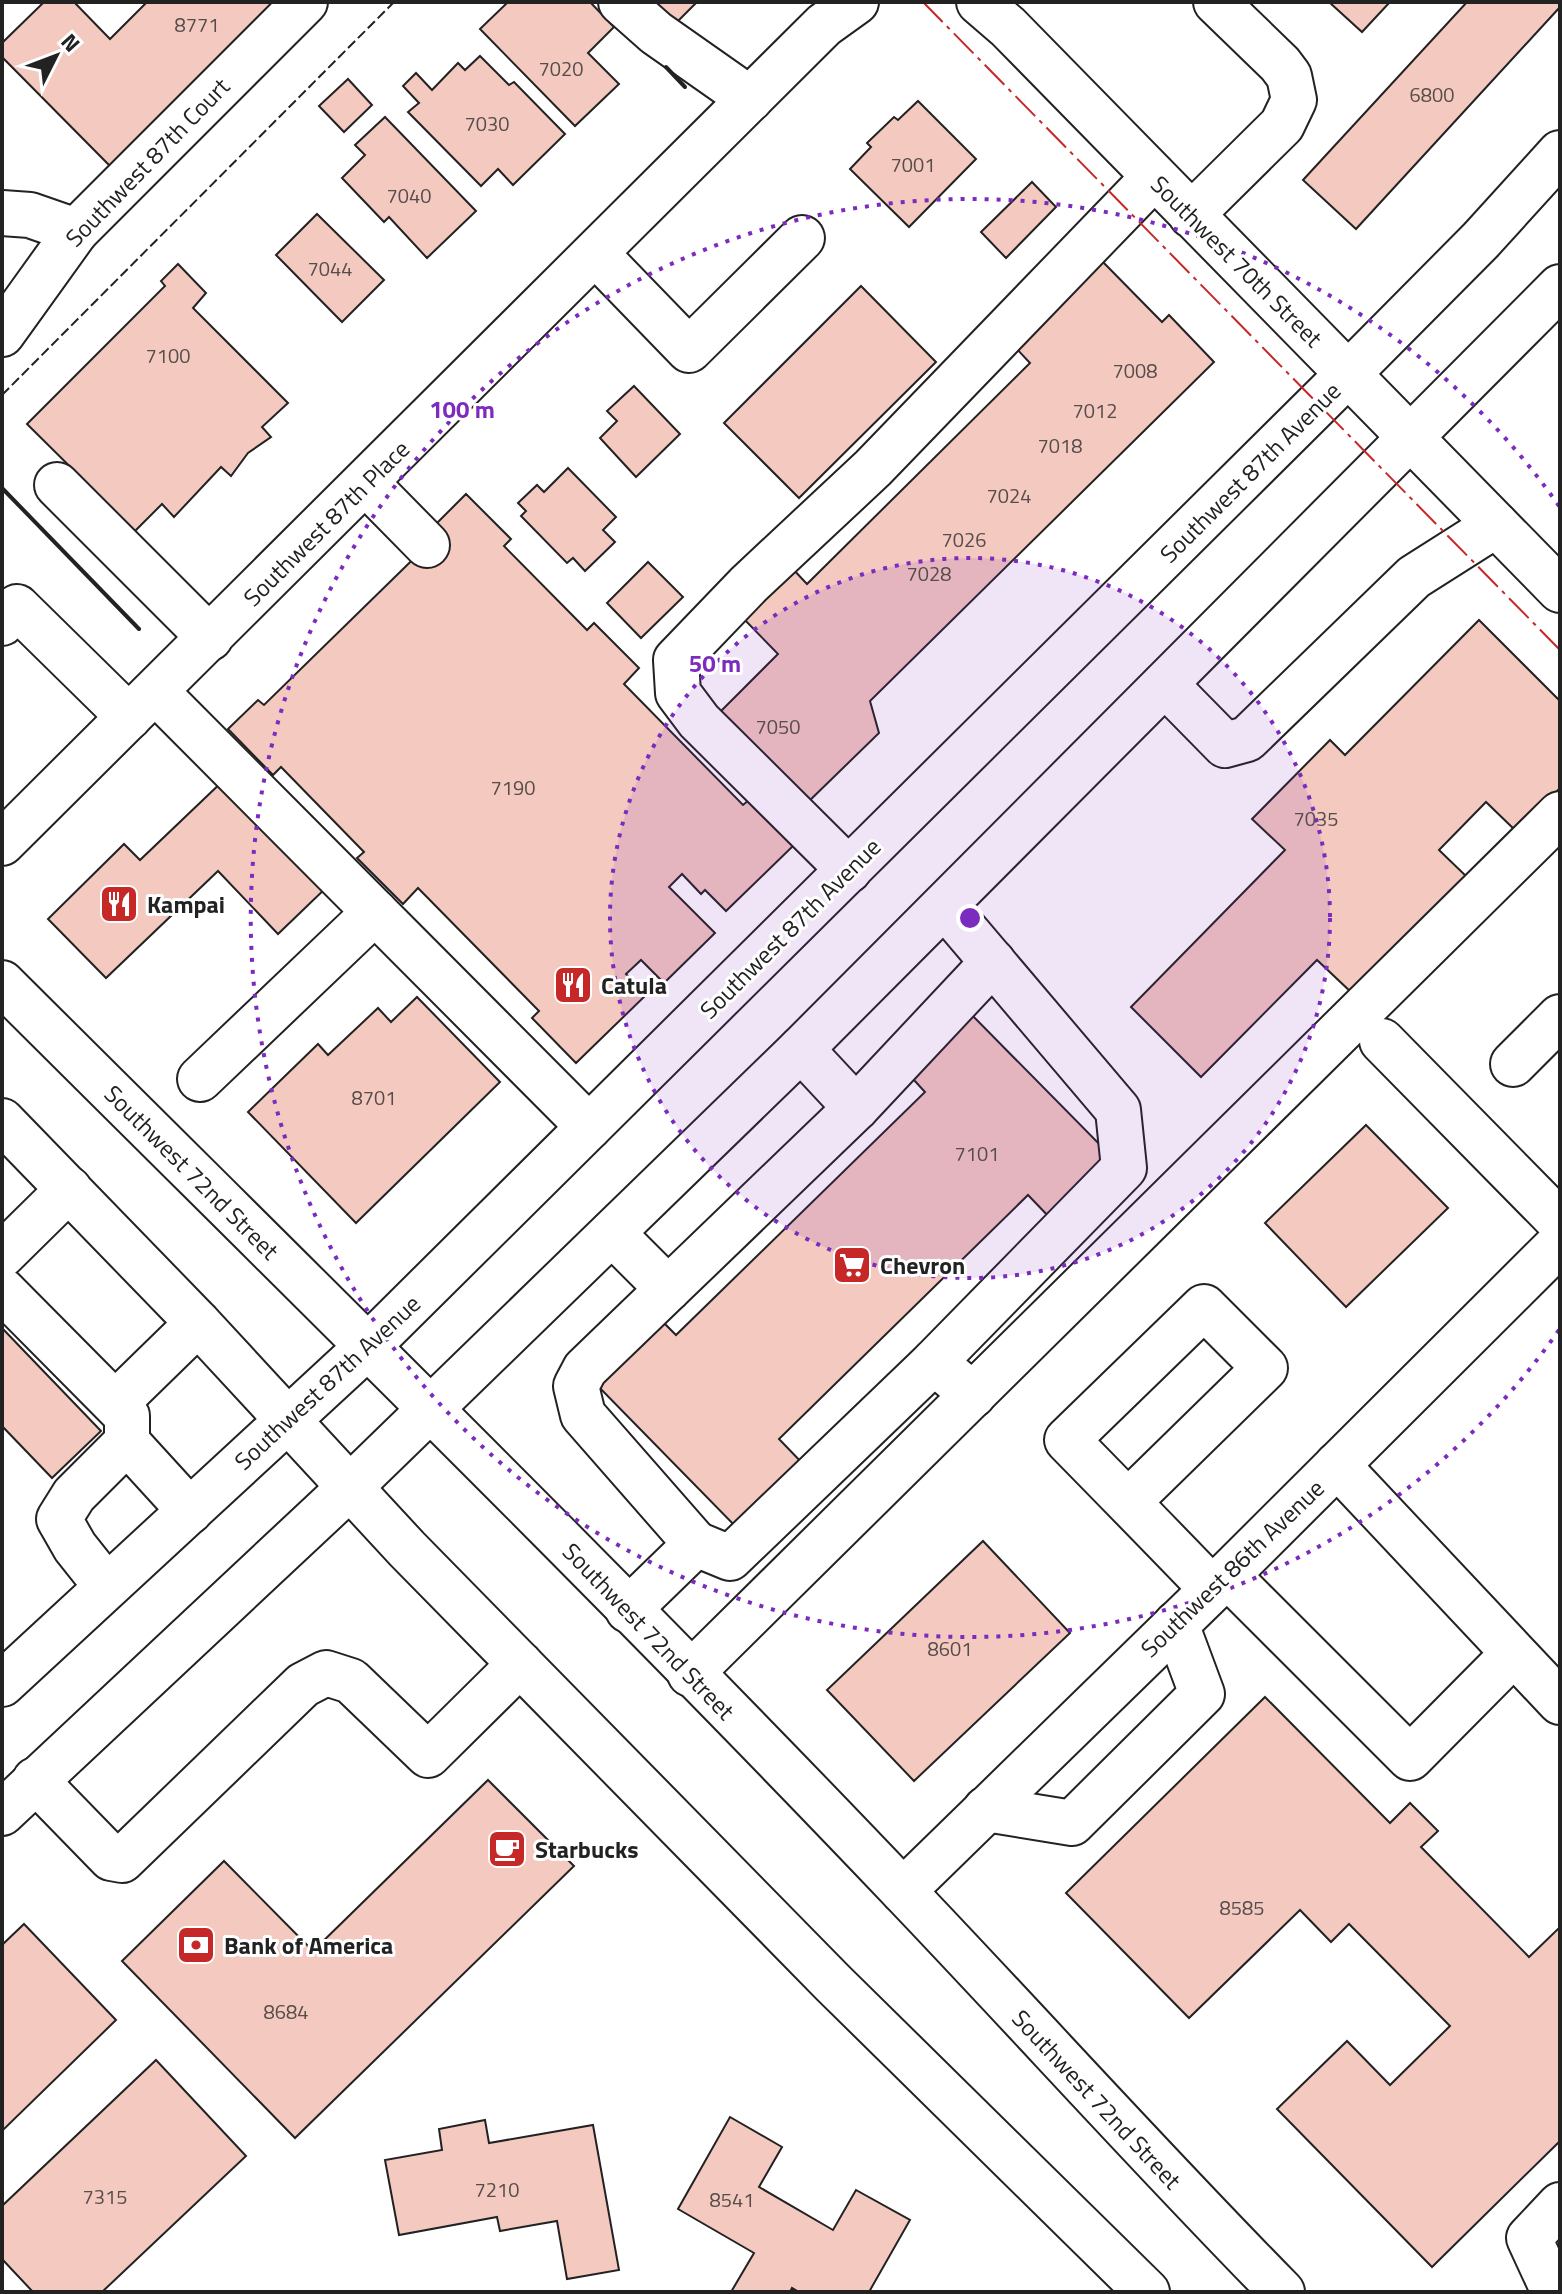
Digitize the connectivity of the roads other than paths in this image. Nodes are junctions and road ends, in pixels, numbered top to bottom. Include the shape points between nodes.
1 (305, 2) edge
2 (621, 2) edge
3 (856, 2) edge
4 (979, 2) edge
5 (1216, 2) edge
6 (750, 99) junction
7 (1560, 153) edge
8 (1154, 177) junction
9 (2, 213) edge
10 (1191, 215) junction
11 (76, 231) junction
12 (802, 238) dead end
13 (596, 254) junction
14 (1560, 287) edge
15 (2, 334) edge
16 (1348, 374) junction
17 (1411, 438) junction
18 (366, 483) junction
19 (57, 485) dead end
20 (1496, 525) junction
21 (427, 545) dead end
22 (1560, 590) edge
23 (2, 623) edge
24 (210, 638) junction
25 (1165, 684) junction
26 (142, 705) junction
27 (1560, 814) edge
28 (2, 843) edge
29 (849, 870) junction
30 (945, 906) junction
31 (375, 912) junction
32 (993, 962) junction
33 (2, 983) edge
34 (1560, 1017) edge
35 (1382, 1041) dead end
36 (801, 1049) junction
37 (1513, 1064) dead end
38 (200, 1079) dead end
39 (856, 1108) junction
40 (589, 1127) junction
41 (5, 1131) edge
42 (69, 1189) junction
43 (1560, 1222) edge
44 (612, 1233) junction
45 (1560, 1243) edge
46 (2, 1255) edge
47 (668, 1289) junction
48 (2, 1290) edge
49 (198, 1323) junction
50 (367, 1347) junction
51 (934, 1362) junction
52 (973, 1395) junction
53 (430, 1410) junction
54 (287, 1419) junction
55 (122, 1423) junction
56 (1337, 1465) junction
57 (349, 1488) junction
58 (1128, 1502) junction
59 (190, 1511) junction
60 (696, 1544) junction
61 (1220, 1582) junction
62 (106, 1586) junction
63 (628, 1610) junction
64 (1176, 1624) junction
65 (1513, 1654) junction
66 (520, 1664) junction
67 (690, 1674) junction
68 (3, 1682) edge
69 (1560, 1702) edge
70 (35, 1780) junction
71 (986, 1809) junction
72 (2, 1813) edge
73 (903, 1891) junction
74 (1560, 2205) edge
75 (1557, 2291) edge
76 (1147, 2292) edge
77 (1282, 2292) edge

1 - 11 main road, Southwest 87th Court
2 - 6 main road via 666,41
3 - 6 main road, Southwest 87th Place via 824,25
4 - 8 main road, Southwest 70th Street
5 - 10 main road via 1280,64 1289,76 1294,100 1282,125
6 - 13 main road, Southwest 87th Place
7 - 16 main road, Southwest 87th Avenue
8 - 10 main road, Southwest 70th Street
8 - 29 main road via 873,468 676,660 678,693 699,721
9 - 11 main road via 30,215
10 - 16 main road, Southwest 70th Street
11 - 15 main road, Southwest 87th Court
12 - 13 main road via 689,350
13 - 18 main road, Southwest 87th Place
14 - 17 main road
16 - 17 main road, Southwest 70th Street
16 - 29 main road, Southwest 87th Avenue
17 - 20 main road, Southwest 70th Street
17 - 25 main road
18 - 21 main road
18 - 24 main road, Southwest 87th Place
19 - 24 main road
20 - 22 main road, Southwest 70th Street
20 - 25 main road via 1414,577 1247,739 1225,745
23 - 26 main road via 17,607
24 - 26 main road, Southwest 87th Place
25 - 30 main road
26 - 28 main road, Southwest 87th Place
26 - 31 main road
27 - 52 main road
29 - 40 main road, Southwest 87th Avenue
30 - 32 main road
30 - 36 main road
31 - 38 main road
31 - 40 main road
32 - 39 main road
32 - 51 main road via 1118,1110 1124,1168
33 - 50 main road, Southwest 72nd Street
34 - 37 main road
35 - 43 main road
36 - 39 main road
36 - 44 main road
39 - 47 main road
40 - 50 main road, Southwest 87th Avenue
41 - 42 main road
42 - 46 main road
42 - 49 main road
44 - 47 main road
44 - 53 main road
45 - 56 main road, Southwest 86th Avenue
47 - 60 main road via 585,1369 576,1386 583,1415
48 - 55 main road
49 - 54 main road
49 - 55 main road
50 - 53 main road, Southwest 72nd Street
50 - 54 main road, Southwest 87th Avenue
51 - 52 main road
51 - 60 main road via 730,1558
52 - 67 main road
53 - 57 main road
53 - 63 main road, Southwest 72nd Street
54 - 57 main road
54 - 59 main road, Southwest 87th Avenue
55 - 59 main road
55 - 62 main road via 59,1519
56 - 61 main road, Southwest 86th Avenue
56 - 65 main road
57 - 66 main road
57 - 70 main road
58 - 58 main road via 1067,1440 1204,1307 1265,1368
58 - 61 main road
59 - 62 main road, Southwest 87th Avenue
60 - 63 main road
61 - 64 main road, Southwest 86th Avenue
61 - 65 main road via 1410,1758
62 - 68 main road, Southwest 87th Avenue
63 - 67 main road, Southwest 72nd Street
64 - 71 main road, Southwest 86th Avenue
64 - 71 main road via 1202,1694 1072,1823
65 - 69 main road
66 - 70 main road via 428,1755 351,1681 326,1673 303,1685 122,1860 111,1858
66 - 76 main road
67 - 73 main road, Southwest 72nd Street
70 - 72 main road
71 - 73 main road, Southwest 86th Avenue
73 - 77 main road, Southwest 72nd Street
74 - 75 main road via 1529,2238

